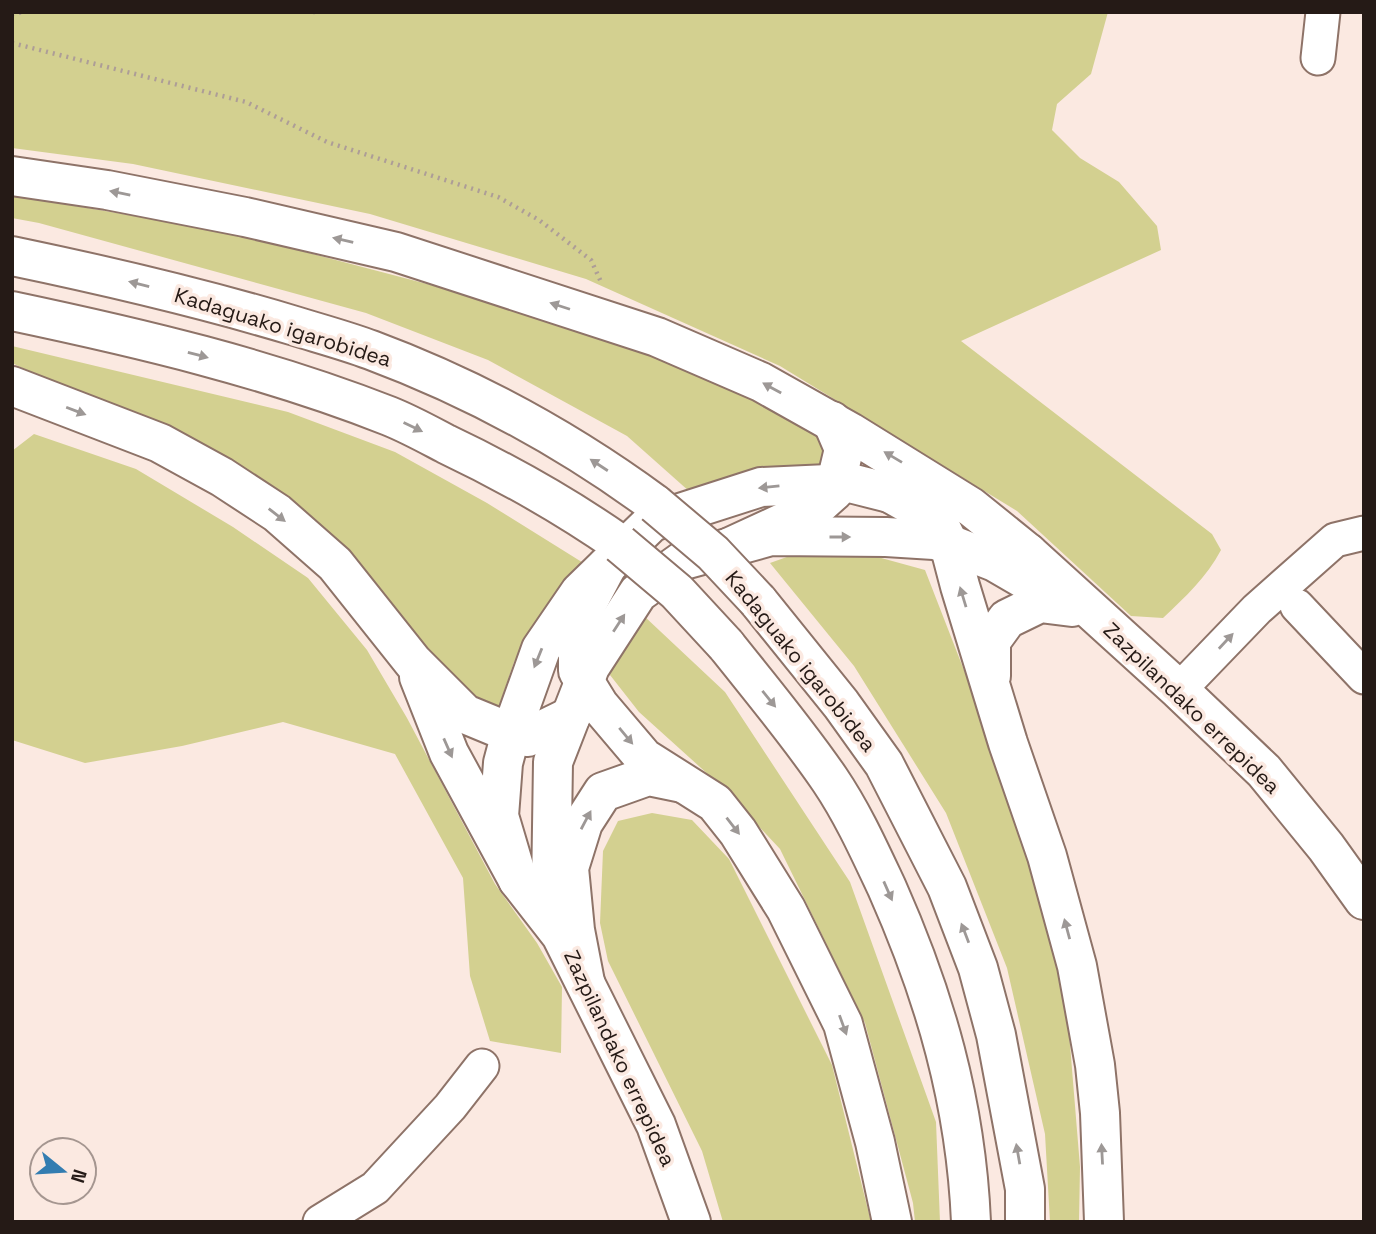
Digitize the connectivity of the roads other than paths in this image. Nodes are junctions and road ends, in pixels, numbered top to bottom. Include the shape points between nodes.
1 (1323, 12) edge
2 (1318, 58) dead end
3 (12, 176) edge
4 (12, 256) edge
5 (12, 311) edge
6 (12, 386) edge
7 (832, 421) junction
8 (837, 483) junction
9 (888, 492) junction
10 (1364, 533) edge
11 (949, 544) junction
12 (730, 547) junction
13 (1028, 553) junction
14 (613, 555) junction
15 (1297, 606) dead end
16 (1084, 612) junction
17 (413, 662) junction
18 (1364, 677) edge
19 (991, 685) junction
20 (1179, 690) junction
21 (578, 699) junction
22 (512, 733) junction
23 (682, 783) junction
24 (519, 880) junction
25 (1364, 900) edge
26 (561, 935) junction
27 (585, 982) junction
28 (482, 1066) dead end
29 (320, 1222) edge
30 (691, 1222) edge
31 (892, 1222) edge
32 (971, 1222) edge
33 (1025, 1222) edge
34 (1104, 1222) edge

1 - 2 street
7 -> 3 main road via 761,382 657,337 396,252 245,217
33 -> 4 main road, Kadaguako igarobidea, bridge via 1024,1189 996,1035 978,968 947,887 884,764 758,601 713,553 655,504 547,432 467,390 370,349 229,306
5 -> 14 main road via 125,335 287,379 391,417 569,509
6 -> 17 main road via 160,443 277,513 335,564
7 - 8 main road via 844,449
13 -> 7 main road via 971,507
8 - 9 main road, Zazpilandako errepidea
8 - 12 main road via 816,508
8 -> 14 main road, Zazpilandako errepidea via 761,486 653,522
9 - 11 main road via 926,515 941,528
9 - 13 main road, Zazpilandako errepidea via 945,508
20 -> 10 street via 1256,609 1335,540
12 -> 11 main road, Zazpilandako errepidea via 771,536 886,537
11 - 16 main road, Zazpilandako errepidea via 995,562
19 -> 11 main road
21 -> 12 main road, Zazpilandako errepidea via 590,667 638,593 684,560
13 - 16 main road, Zazpilandako errepidea
14 - 21 main road via 578,621
14 -> 22 main road, Zazpilandako errepidea via 580,592 541,649
14 -> 32 main road, bridge via 677,592 726,645 831,782 871,853 911,943 940,1026 960,1110
15 - 18 street
16 - 19 main road via 1040,603 1007,619 991,641
16 - 20 main road, Zazpilandako errepidea
17 - 22 main road via 464,714
17 -> 24 main road via 449,753
34 -> 19 main road via 1100,1113 1077,966 1047,856
20 - 25 main road, Zazpilandako errepidea via 1264,771
21 - 22 main road via 528,737
21 -> 23 main road via 599,705 644,758
21 - 26 main road, Zazpilandako errepidea via 553,762 551,892
22 - 24 main road, Zazpilandako errepidea via 503,763 499,816
27 -> 23 main road via 569,868 583,823 603,792 648,776
23 -> 31 main road via 715,803 738,832 786,909 843,1024
24 - 26 main road, Zazpilandako errepidea
26 - 27 main road, Zazpilandako errepidea
27 - 30 main road, Zazpilandako errepidea via 656,1125
28 - 29 street via 375,1188

